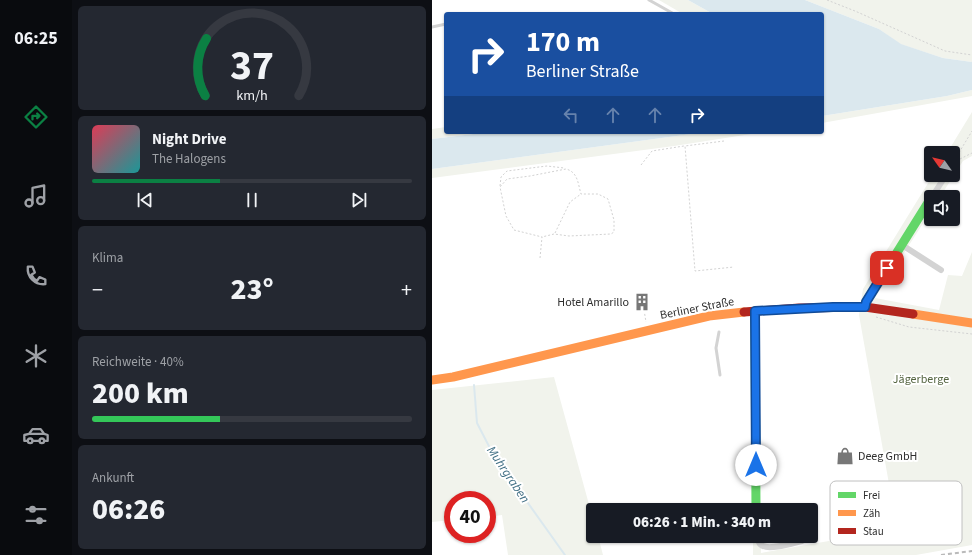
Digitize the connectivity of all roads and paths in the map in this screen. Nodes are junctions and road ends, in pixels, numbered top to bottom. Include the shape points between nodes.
1 (649, 0) edge
2 (827, 0) edge
3 (670, 12) edge
4 (444, 24) edge
5 (432, 27) edge
6 (972, 55) edge
7 (972, 131) edge
8 (724, 141) dead end
9 (685, 146) junction
10 (960, 151) edge
11 (972, 153) edge
12 (960, 159) edge
13 (641, 165) dead end
14 (566, 169) junction
15 (500, 187) junction
16 (581, 194) junction
17 (924, 209) edge
18 (554, 234) junction
19 (542, 237) junction
20 (902, 245) junction
21 (540, 258) dead end
22 (734, 267) dead end
23 (941, 270) dead end
24 (865, 307) junction
25 (644, 310) dead end
26 (755, 311) junction
27 (872, 316) dead end
28 (646, 322) dead end
29 (972, 323) edge
30 (719, 332) dead end
31 (972, 334) edge
32 (720, 375) dead end
33 (432, 380) edge
34 (756, 503) edge
35 (759, 543) edge
36 (793, 543) edge

1 - 3 lane
2 - 6 path via 945,51
4 - 5 lane
7 - 10 path
8 - 9 path
9 - 13 path via 652,151
9 - 22 path via 696,270
11 - 12 path
14 - 15 path via 507,179
14 - 15 path via 547,166 507,171 501,177
14 - 16 path via 572,170 576,175
15 - 19 path via 506,216 514,230
16 - 18 path via 570,202
16 - 18 path via 598,194 608,199 614,220 614,232 569,236
17 - 20 main road
18 - 19 path
19 - 21 path
20 - 23 street
20 - 24 main road
24 - 26 main road, Berliner Straße
24 - 29 main road, Berliner Straße
25 - 28 path
26 - 33 main road, Berliner Straße via 709,316 453,378
26 - 34 main road
27 - 31 path via 909,327
30 - 32 lane via 716,348
35 - 36 street via 769,548

